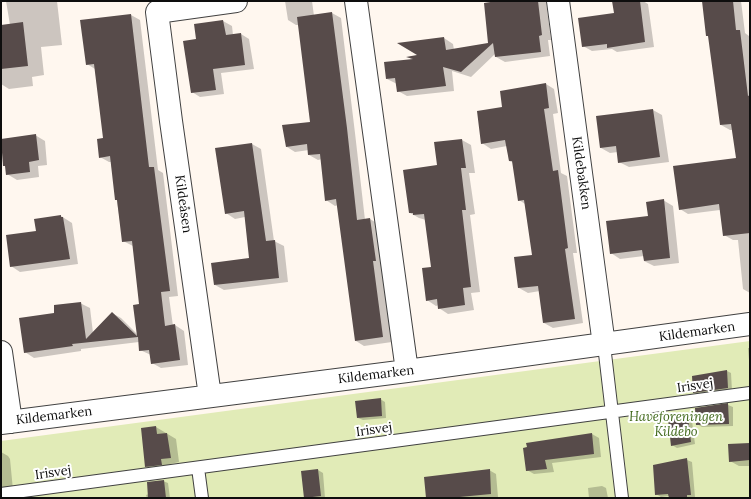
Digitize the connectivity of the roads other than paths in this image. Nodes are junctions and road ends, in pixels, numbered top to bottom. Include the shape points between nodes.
1 (236, 1) edge
2 (356, 1) edge
3 (558, 1) edge
4 (750, 324) edge
5 (604, 345) junction
6 (1, 352) edge
7 (407, 372) junction
8 (750, 393) edge
9 (210, 396) junction
10 (612, 412) junction
11 (6, 423) edge
12 (198, 468) junction
13 (1, 494) edge
14 (202, 498) edge
15 (622, 498) edge

1 - 9 street, Kildeåsen via 157,12
2 - 7 street
3 - 5 street, Kildebakken
4 - 5 street, Kildemarken
5 - 7 street, Kildemarken
5 - 10 lane
6 - 11 street
7 - 9 street, Kildemarken
8 - 10 lane, Irisvej
9 - 11 street, Kildemarken
10 - 12 lane, Irisvej
10 - 15 lane
12 - 13 lane, Irisvej
12 - 14 lane

